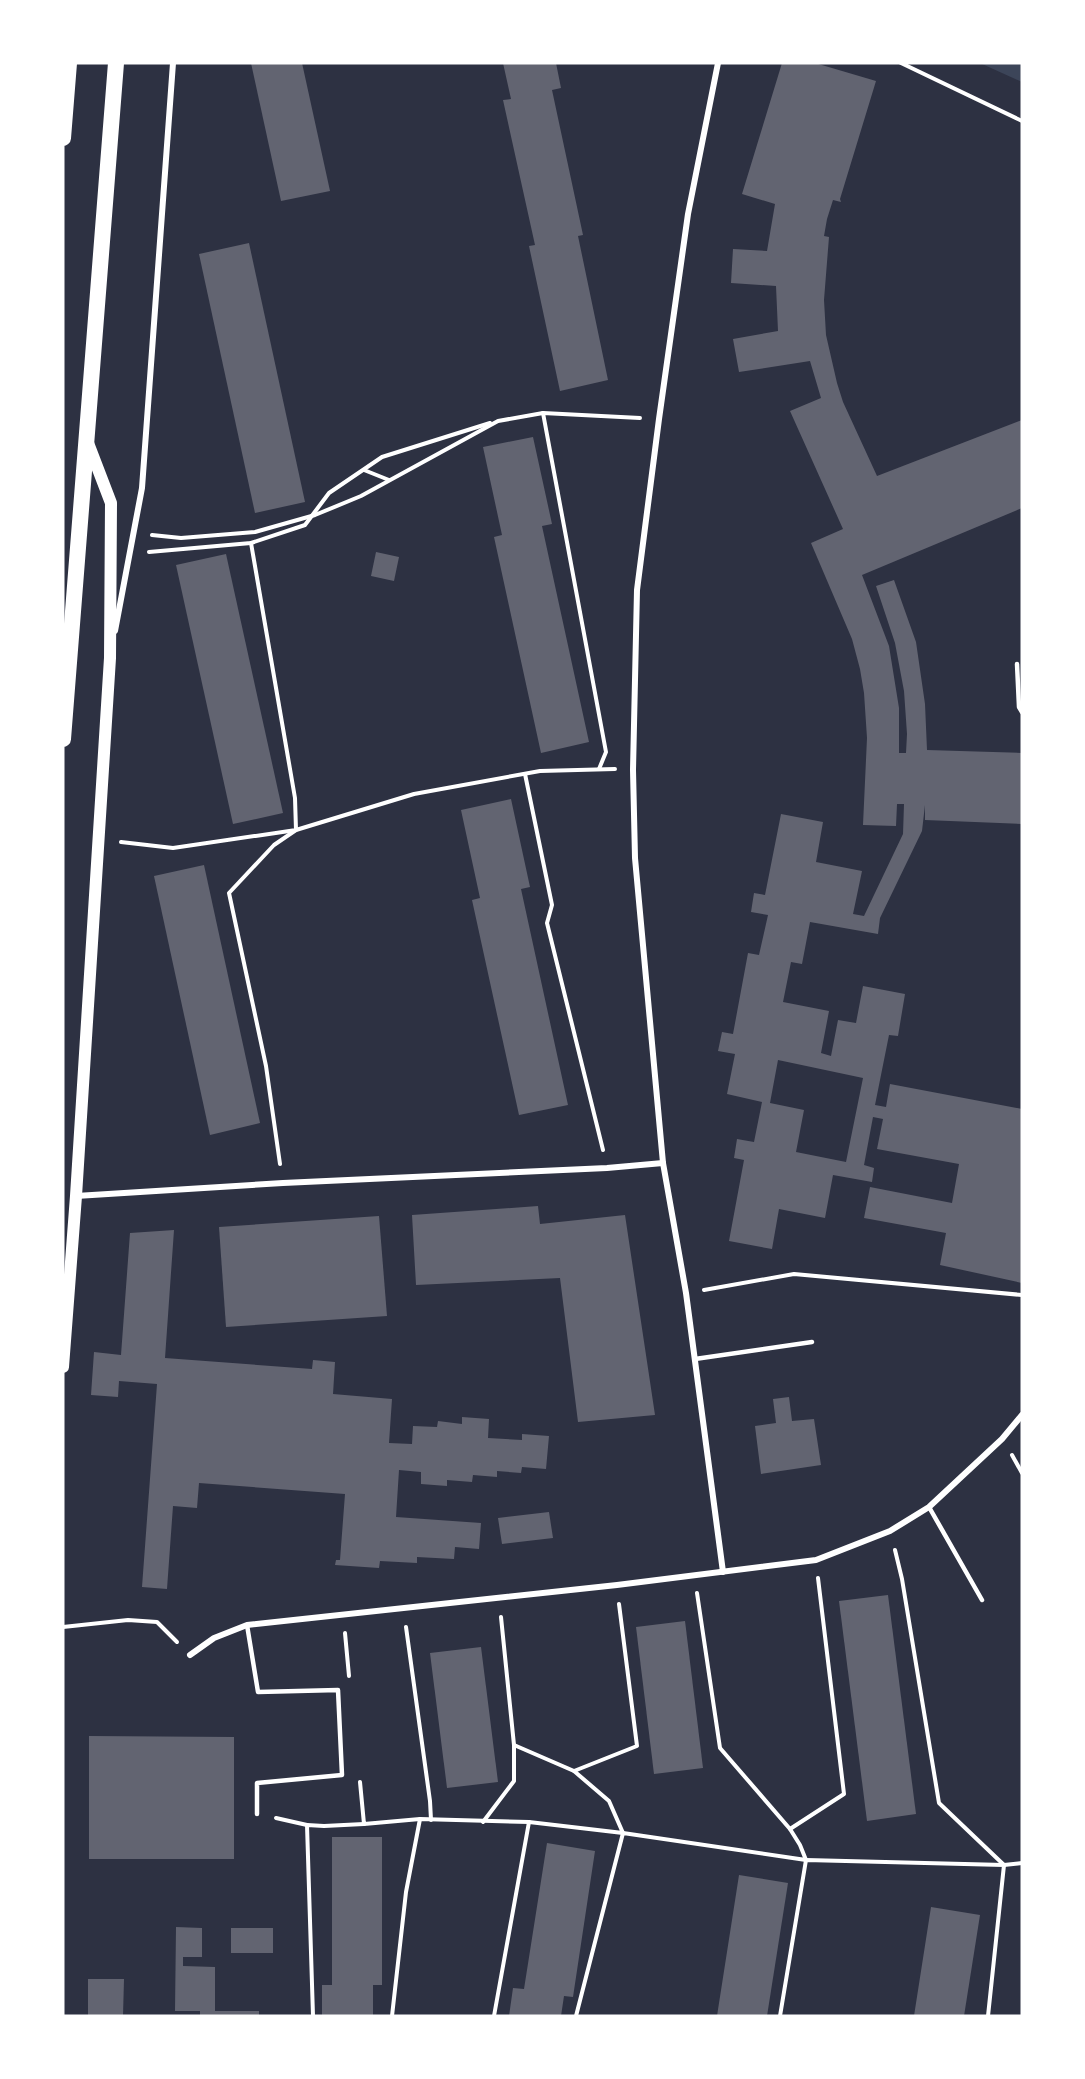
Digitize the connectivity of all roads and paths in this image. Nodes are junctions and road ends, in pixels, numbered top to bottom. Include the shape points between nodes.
1 (69, 63) edge
2 (116, 63) edge
3 (173, 63) edge
4 (718, 63) edge
5 (901, 63) edge
6 (1022, 121) edge
7 (63, 138) edge
8 (543, 413) junction
9 (658, 419) junction
10 (498, 421) junction
11 (85, 436) junction
12 (364, 470) junction
13 (390, 481) junction
14 (227, 535) dead end
15 (251, 543) junction
16 (130, 551) junction
17 (110, 658) junction
18 (1017, 664) dead end
19 (1022, 712) edge
20 (63, 739) edge
21 (525, 774) junction
22 (297, 830) junction
23 (99, 839) junction
24 (663, 1162) junction
25 (607, 1168) junction
26 (283, 1182) junction
27 (76, 1196) junction
28 (686, 1293) junction
29 (1022, 1295) edge
30 (812, 1342) dead end
31 (695, 1359) junction
32 (63, 1367) edge
33 (1022, 1416) edge
34 (929, 1507) junction
35 (890, 1531) junction
36 (816, 1560) junction
37 (723, 1572) junction
38 (694, 1575) junction
39 (617, 1585) junction
40 (499, 1598) junction
41 (982, 1600) dead end
42 (403, 1607) junction
43 (247, 1625) junction
44 (63, 1627) edge
45 (190, 1655) joint
46 (514, 1745) junction
47 (574, 1771) junction
48 (257, 1814) joint
49 (431, 1820) junction
50 (483, 1822) junction
51 (529, 1822) junction
52 (308, 1824) junction
53 (364, 1824) dead end
54 (790, 1829) junction
55 (623, 1833) junction
56 (806, 1860) junction
57 (1022, 1863) edge
58 (1004, 1865) junction
59 (313, 2016) edge
60 (392, 2016) edge
61 (494, 2016) edge
62 (576, 2016) edge
63 (780, 2016) edge
64 (988, 2016) edge

1 - 7 highway
2 - 11 highway
3 - 16 street via 141,488
4 - 9 street via 688,214
5 - 6 path
8 - 9 path
8 - 10 path
8 - 21 path via 606,752 599,769
9 - 24 street via 637,590 633,770 635,858
10 - 12 path via 382,457
10 - 13 path
11 - 17 main road via 111,503
11 - 20 highway
12 - 13 path
12 - 15 path via 329,494 304,525
13 - 14 path via 315,515 255,532
15 - 16 path
15 - 22 path via 295,798
16 - 17 street
17 - 23 main road
18 - 19 lane
21 - 22 path via 414,794
21 - 25 path via 552,905 547,923
22 - 23 path via 173,848
22 - 26 path via 274,845 229,892 266,1066
23 - 27 main road
24 - 25 street
24 - 28 street
25 - 26 street
26 - 27 street
27 - 32 main road
28 - 29 path via 794,1274
28 - 31 street
30 - 31 lane
31 - 37 street
33 - 34 street
34 - 35 street
34 - 41 lane
35 - 36 street
35 - 58 path via 902,1579 939,1803
36 - 37 street
36 - 54 path via 844,1794
37 - 38 street
38 - 39 street
38 - 54 path via 720,1748
39 - 40 street
39 - 47 path via 638,1746
40 - 42 street
40 - 46 path
42 - 43 street
42 - 49 path
43 - 45 street via 214,1638
43 - 48 lane via 258,1692 338,1690 342,1775 257,1783
44 - 45 path via 128,1620 157,1622
46 - 47 path
46 - 50 path via 514,1781
47 - 55 path via 609,1801
48 - 52 path
49 - 50 path
49 - 60 path via 420,1820 406,1892
50 - 51 path
51 - 55 path
51 - 61 path
52 - 53 path
52 - 59 path
54 - 56 path
55 - 56 path
55 - 62 path
56 - 58 path
56 - 63 path
57 - 58 path
58 - 64 path

